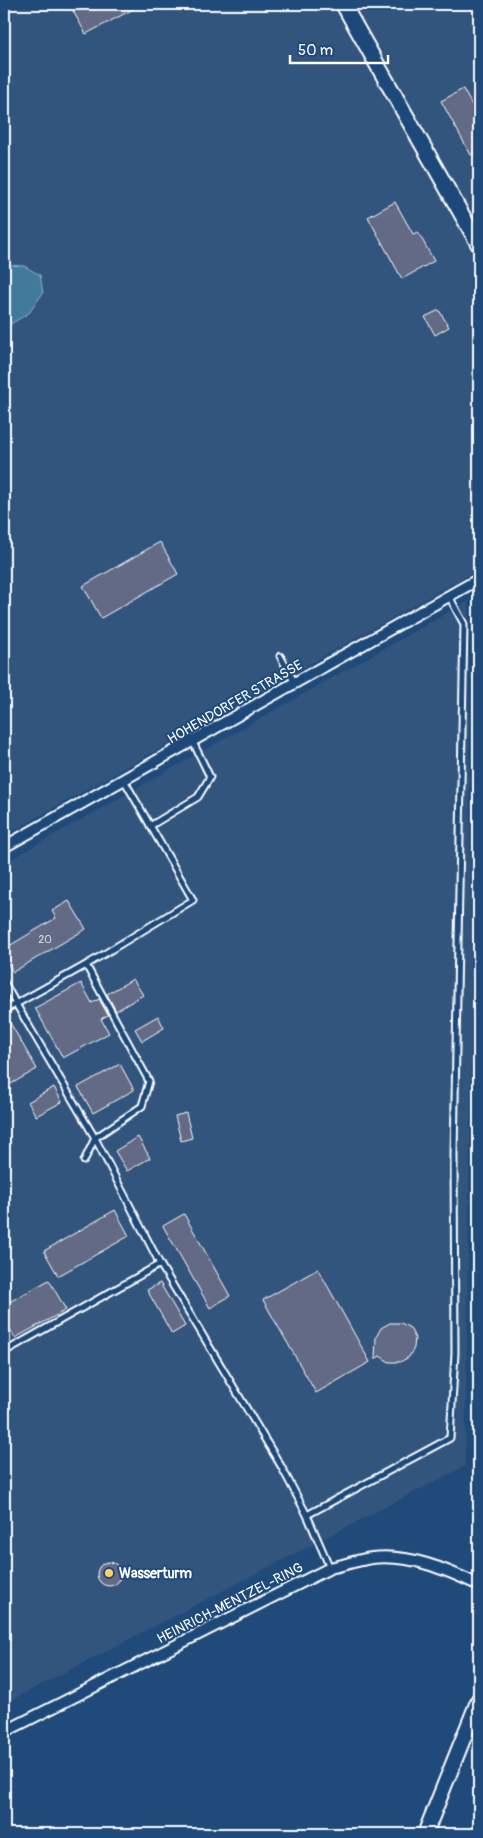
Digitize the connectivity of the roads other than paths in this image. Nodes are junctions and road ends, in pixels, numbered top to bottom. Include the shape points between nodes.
1 (343, 4) edge
2 (479, 245) edge
3 (479, 579) edge
4 (449, 596) junction
5 (280, 656) dead end
6 (295, 683) junction
7 (193, 742) junction
8 (124, 780) junction
9 (150, 826) junction
10 (4, 847) edge
11 (86, 965) junction
12 (4, 982) edge
13 (16, 1004) junction
14 (4, 1010) edge
15 (95, 1138) junction
16 (84, 1161) dead end
17 (160, 1264) junction
18 (4, 1351) edge
19 (307, 1515) junction
20 (330, 1568) junction
21 (479, 1585) edge
22 (479, 1699) edge
23 (4, 1732) edge
24 (425, 1834) edge

1 - 2 street
3 - 4 street, HOHENDORFER STRASSE
4 - 6 street, HOHENDORFER STRASSE
4 - 19 lane via 464,624 454,1154 455,1353 450,1438
5 - 6 lane
6 - 7 street, HOHENDORFER STRASSE
7 - 8 street, HOHENDORFER STRASSE
7 - 9 lane via 210,777 198,797
8 - 9 lane
8 - 10 street, HOHENDORFER STRASSE
9 - 11 lane via 193,900
11 - 13 lane
11 - 15 lane via 149,1081 142,1106
12 - 13 lane
13 - 14 lane
13 - 15 lane
15 - 16 lane
15 - 17 lane
17 - 18 lane
17 - 19 lane
19 - 20 lane
20 - 21 street, HEINRICH-MENTZEL-RING via 371,1558 398,1557 434,1565
20 - 23 street, HEINRICH-MENTZEL-RING
22 - 24 street

